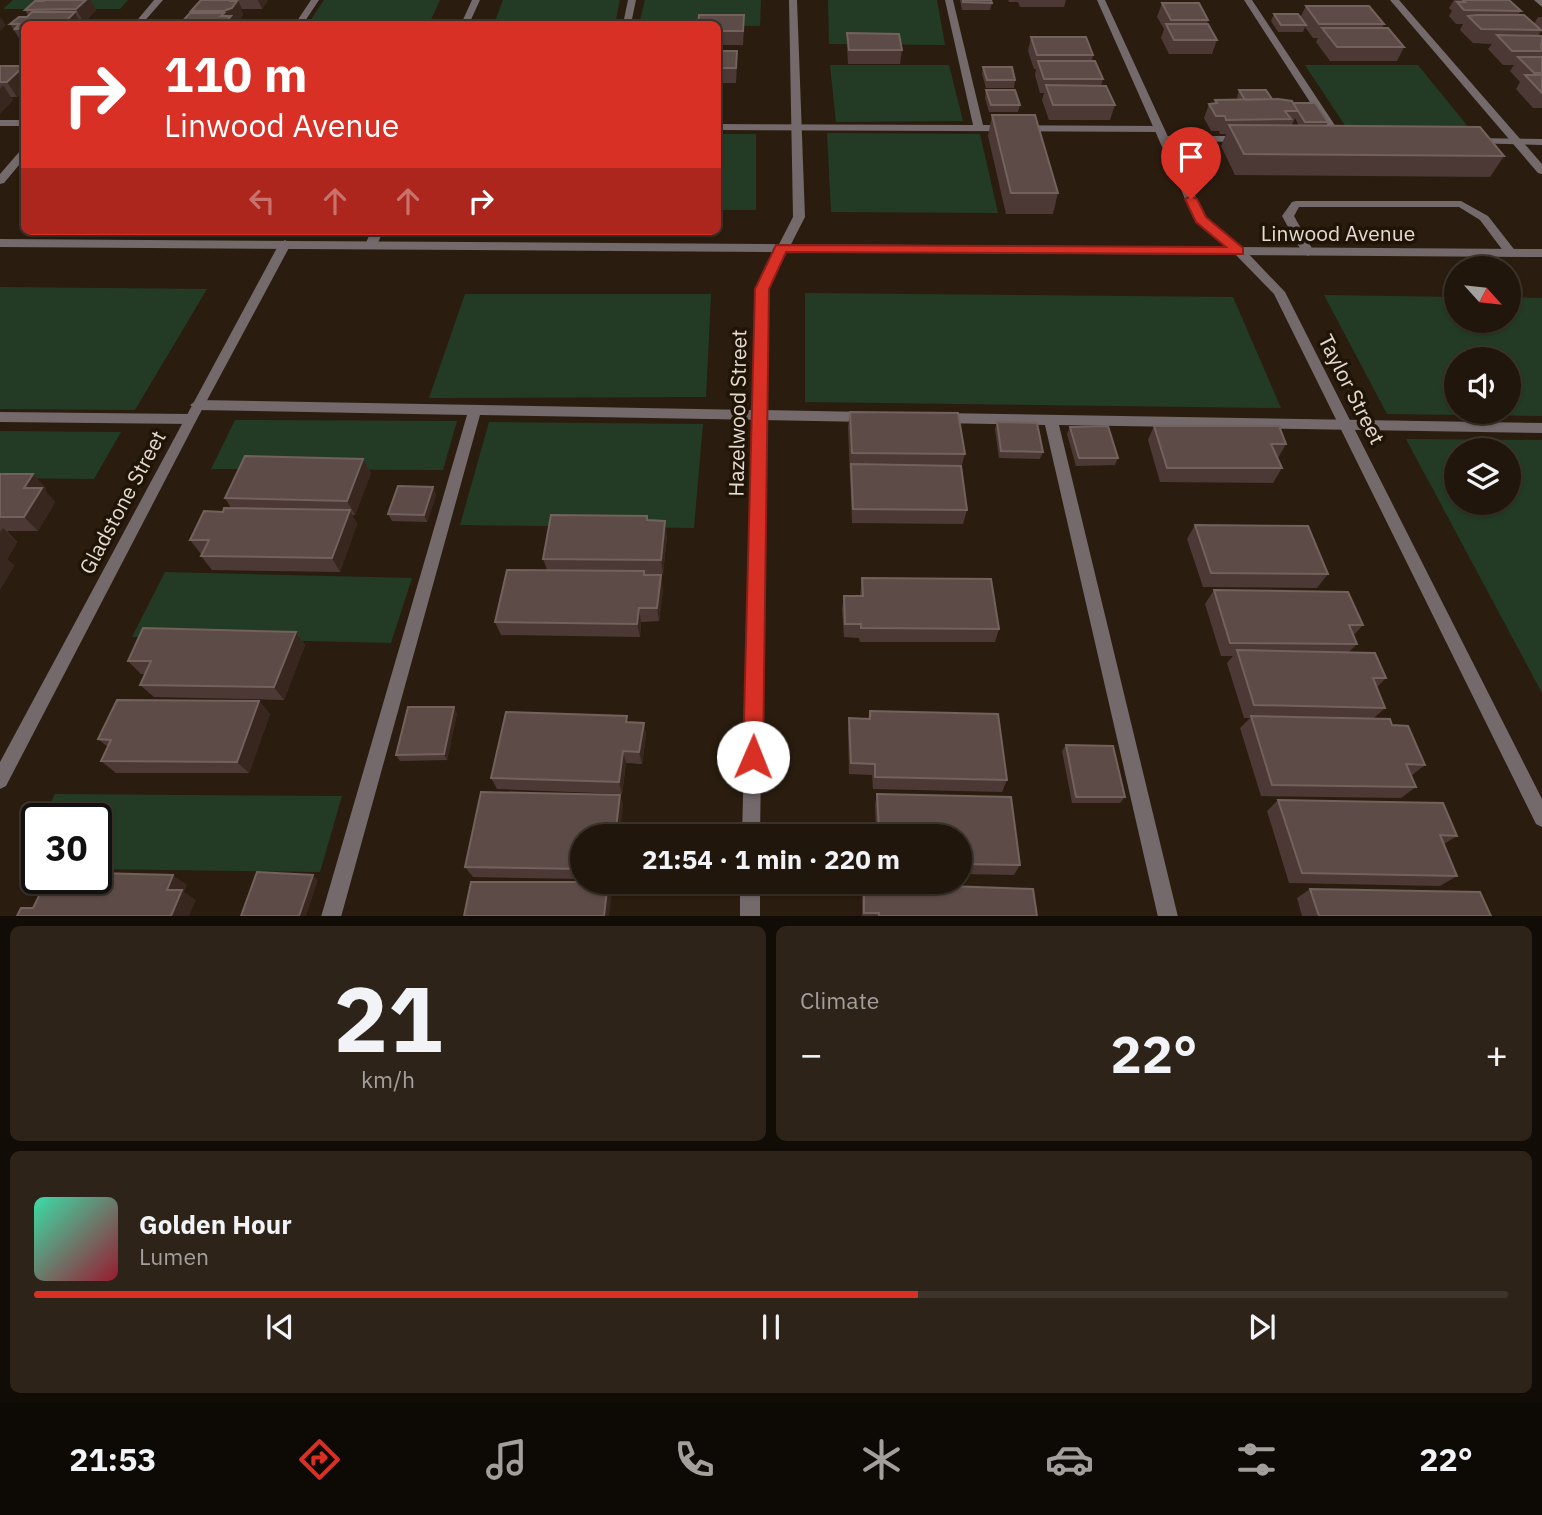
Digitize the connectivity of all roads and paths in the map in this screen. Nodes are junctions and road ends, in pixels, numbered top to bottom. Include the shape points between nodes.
1 (159, 0) edge
2 (315, 0) edge
3 (476, 0) edge
4 (632, 0) edge
5 (793, 0) edge
6 (949, 0) edge
7 (1101, 0) edge
8 (1248, 0) edge
9 (1394, 0) edge
10 (1538, 0) edge
11 (1542, 4) edge
12 (141, 21) edge
13 (301, 21) edge
14 (466, 21) edge
15 (628, 21) edge
16 (0, 123) edge
17 (21, 123) edge
18 (721, 127) edge
19 (796, 127) junction
20 (979, 128) junction
21 (1161, 134) junction
22 (1257, 139) edge
23 (1326, 139) edge
24 (1339, 139) junction
25 (1353, 139) edge
26 (1460, 141) edge
27 (1517, 142) junction
28 (1542, 142) edge
29 (21, 156) edge
30 (1542, 171) edge
31 (0, 181) edge
32 (375, 235) edge
33 (0, 243) edge
34 (285, 244) junction
35 (371, 245) junction
36 (781, 248) junction
37 (1239, 251) junction
38 (1308, 252) junction
39 (1511, 253) junction
40 (1542, 253) edge
41 (475, 410) junction
42 (193, 412) junction
43 (759, 415) junction
44 (0, 417) edge
45 (883, 417) edge
46 (925, 418) edge
47 (1051, 421) junction
48 (1347, 427) junction
49 (1542, 428) edge
50 (0, 780) edge
51 (1542, 818) edge
52 (751, 824) edge
53 (750, 894) edge
54 (331, 916) edge
55 (750, 916) edge
56 (1168, 916) edge

1 - 12 street
2 - 13 street
3 - 14 street
4 - 15 street
5 - 19 street, Hazelwood Street
6 - 20 street
7 - 21 street, Taylor Street
8 - 24 street
9 - 27 street
10 - 11 street
16 - 17 street
18 - 19 street
19 - 20 street
19 - 36 street, Hazelwood Street via 799,218
20 - 21 street
21 - 22 street
21 - 37 street, Taylor Street via 1200,219
23 - 24 street
24 - 25 street
26 - 27 street
27 - 28 street
27 - 30 street
29 - 31 street
32 - 35 street
33 - 34 street, Linwood Avenue
34 - 35 street, Linwood Avenue
34 - 42 street, Gladstone Street
35 - 36 street, Linwood Avenue
36 - 37 street, Linwood Avenue
36 - 43 street, Hazelwood Street via 762,289
37 - 38 street, Linwood Avenue
37 - 48 street, Taylor Street via 1279,292
38 - 39 street, Linwood Avenue
38 - 39 street via 1288,216 1296,204 1461,204 1484,218
39 - 40 street, Linwood Avenue
41 - 42 street
41 - 43 street
41 - 54 street
42 - 44 street
42 - 50 street, Gladstone Street
43 - 45 street
43 - 52 street, Hazelwood Street
46 - 47 street
47 - 48 street
47 - 56 street
48 - 49 street
48 - 51 street, Taylor Street
53 - 55 street

